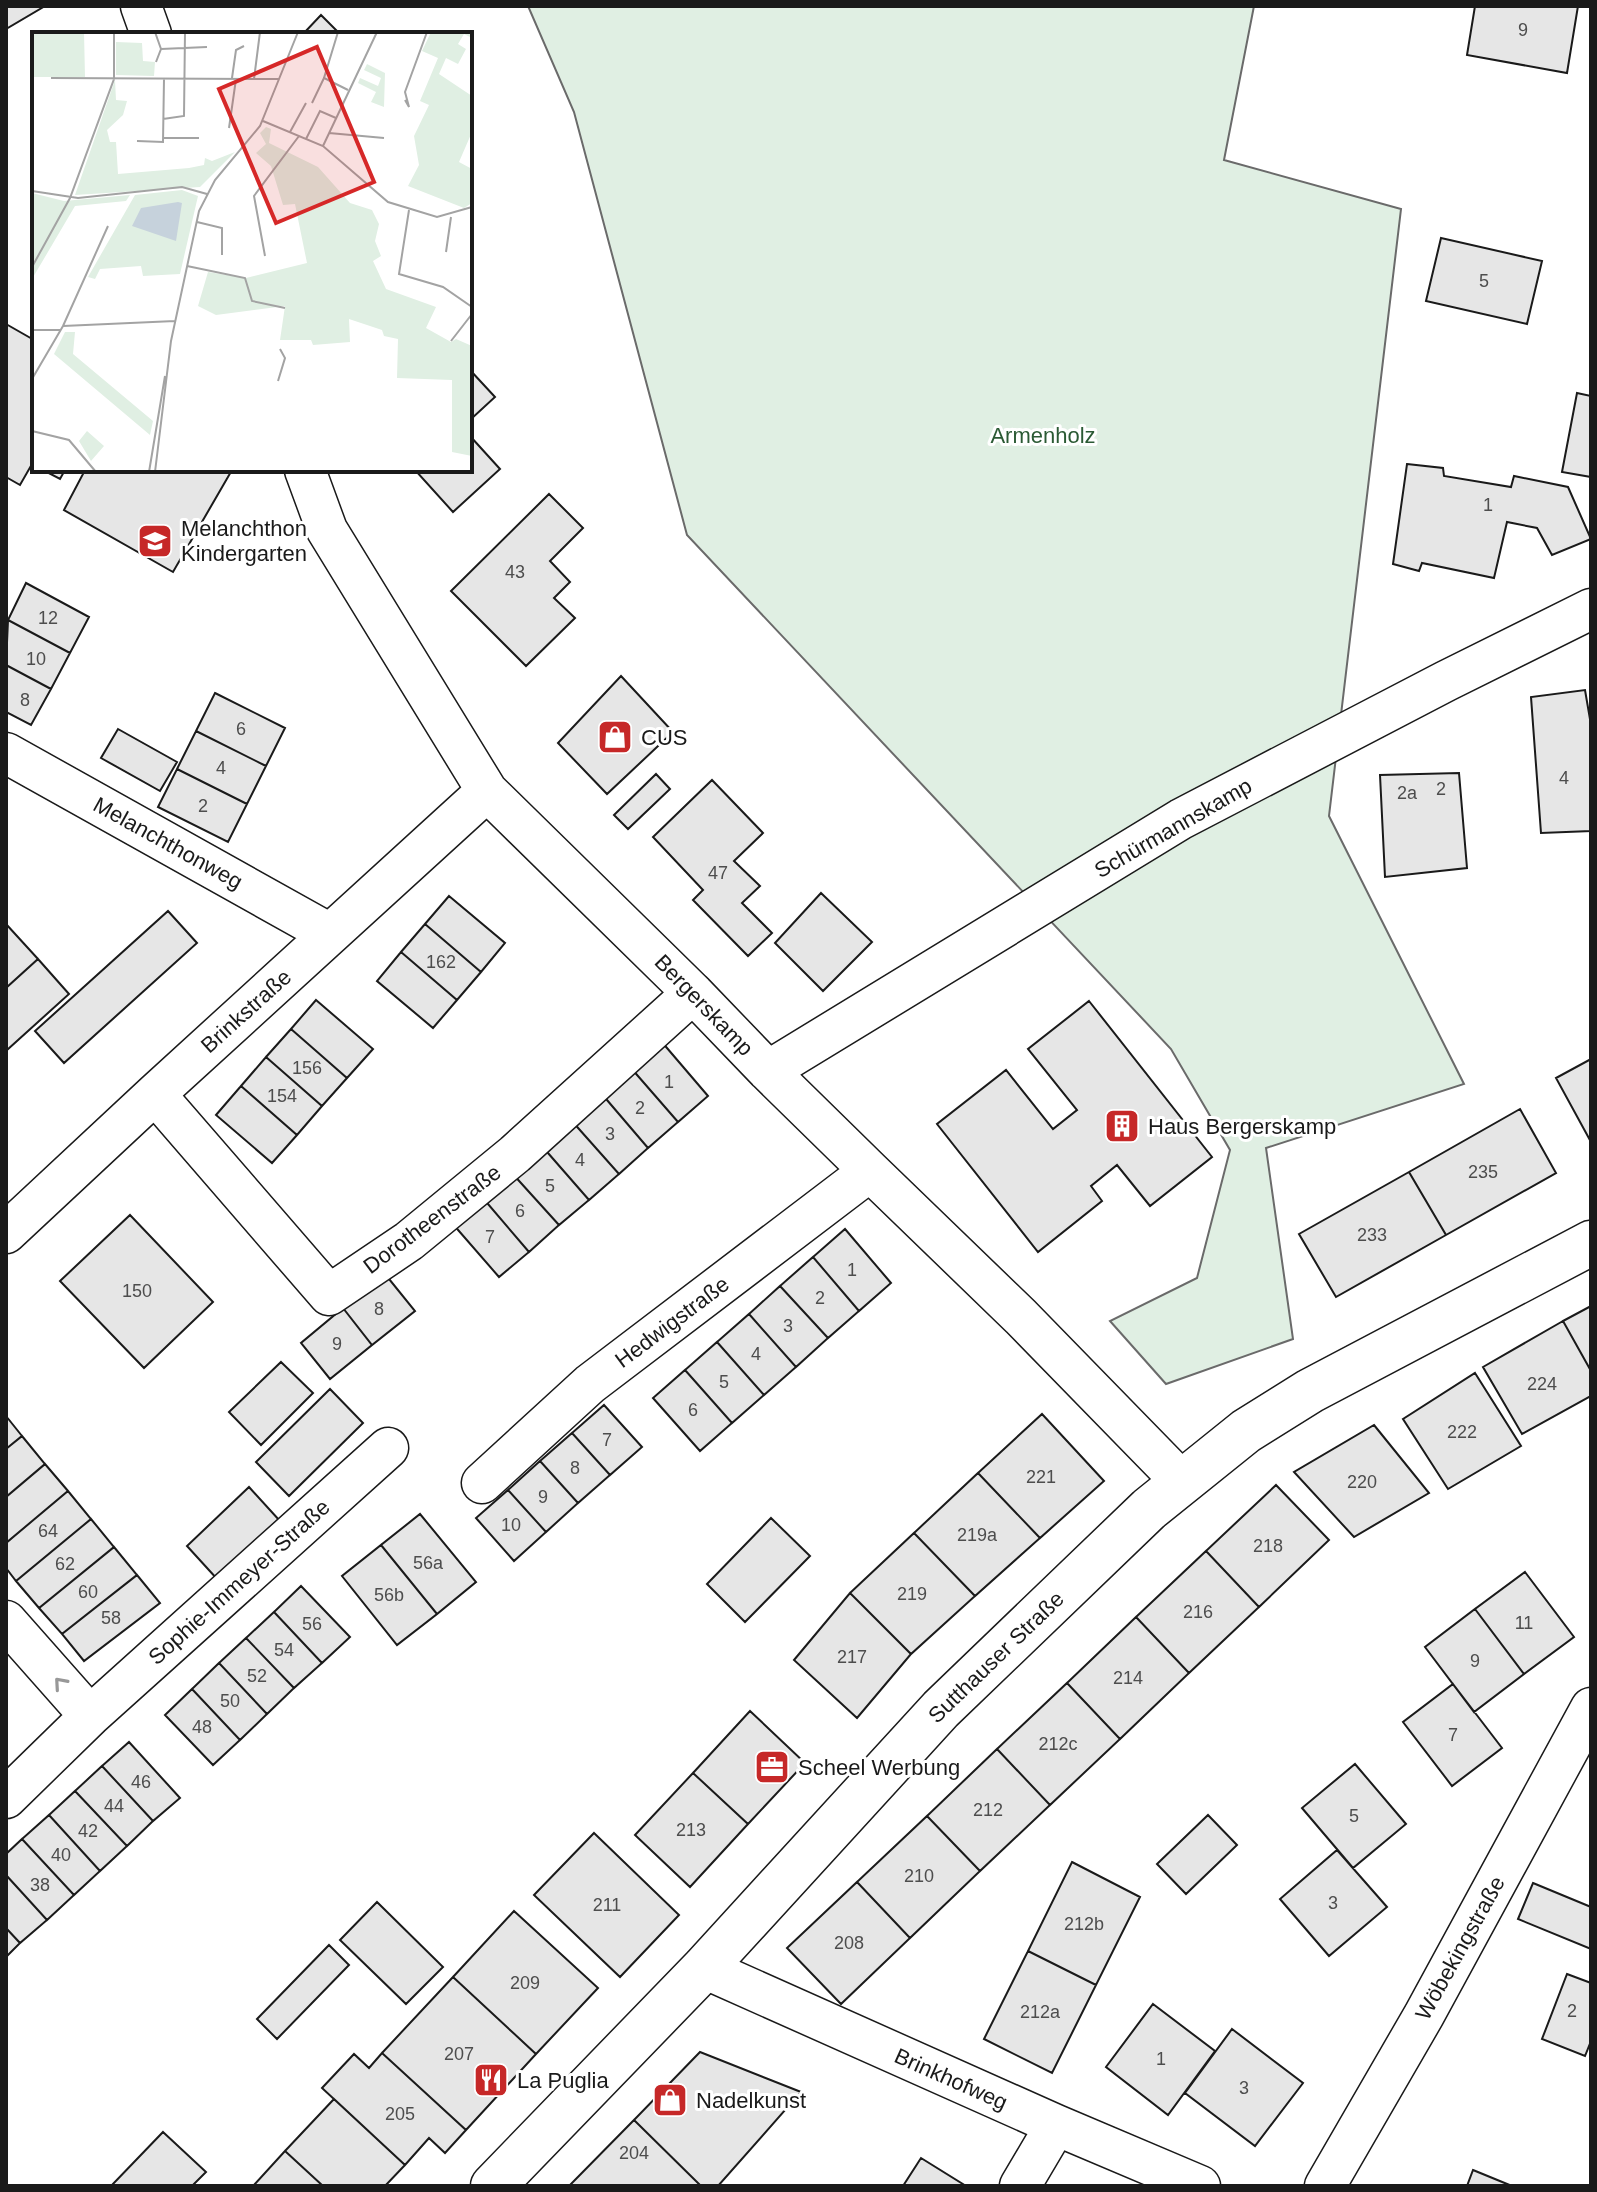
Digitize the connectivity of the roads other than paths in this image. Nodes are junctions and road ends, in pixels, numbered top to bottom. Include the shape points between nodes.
1 (141, 6) edge
2 (150, 32) edge
3 (306, 472) edge
4 (1591, 609) edge
5 (6, 753) edge
6 (487, 791) junction
7 (330, 934) junction
8 (693, 993) junction
9 (768, 1071) junction
10 (155, 1094) junction
11 (870, 1171) junction
12 (6, 1233) edge
13 (1591, 1243) edge
14 (388, 1448) dead end
15 (1182, 1482) junction
16 (482, 1483) dead end
17 (6, 1621) edge
18 (1591, 1708) edge
19 (90, 1716) junction
20 (6, 1798) edge
21 (704, 1968) junction
22 (1056, 2125) junction
23 (493, 2186) edge
24 (1020, 2186) edge
25 (1200, 2186) edge
26 (1325, 2186) edge

1 - 2 street
3 - 6 street, Bergerskamp via 327,530
4 - 9 street, Schürmannskamp via 1181,819
5 - 7 street, Melanchthonweg
6 - 7 street, Brinkstraße
6 - 8 street, Bergerskamp
7 - 10 street, Brinkstraße
8 - 9 street, Bergerskamp
8 - 10 street, Dorotheenstraße via 515,1154 409,1241 329,1295
9 - 11 street, Bergerskamp
10 - 12 street, Brinkstraße
11 - 15 street, Bergerskamp
11 - 16 street, Hedwigstraße via 590,1384
13 - 15 street, Sutthauser Straße via 1310,1391 1246,1431
14 - 19 street, Sophie-Immeyer-Straße
15 - 21 street, Sutthauser Straße via 941,1709
19 -> 17 street
18 - 26 street, Wöbekingstraße
19 - 20 street, Sophie-Immeyer-Straße
21 - 22 street, Brinkhofweg
21 - 23 street, Sutthauser Straße
22 - 24 street
22 - 25 street, Brinkhofweg

